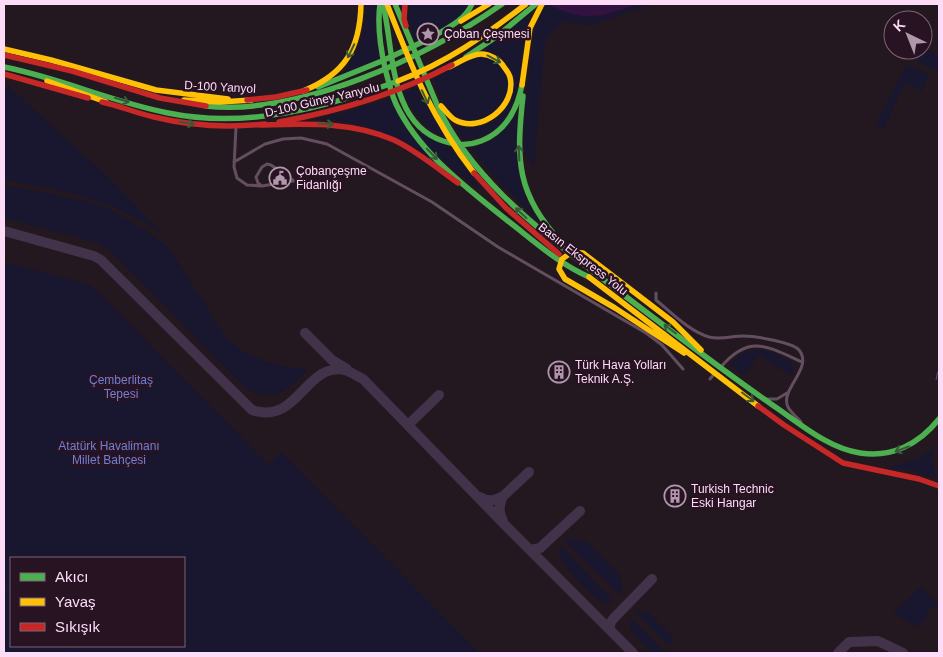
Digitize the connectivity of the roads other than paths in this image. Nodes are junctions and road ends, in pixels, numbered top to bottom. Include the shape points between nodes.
1 (361, 4) edge
2 (383, 4) edge
3 (394, 4) edge
4 (405, 4) edge
5 (472, 4) edge
6 (489, 4) edge
7 (502, 4) edge
8 (526, 4) edge
9 (536, 4) edge
10 (542, 4) edge
11 (429, 39) junction
12 (410, 44) junction
13 (4, 49) edge
14 (4, 55) edge
15 (525, 63) junction
16 (449, 67) junction
17 (6, 68) edge
18 (4, 74) edge
19 (428, 85) junction
20 (303, 91) junction
21 (152, 96) junction
22 (252, 100) junction
23 (106, 102) junction
24 (260, 125) junction
25 (236, 126) junction
26 (234, 162) junction
27 (262, 186) junction
28 (480, 197) junction
29 (586, 266) junction
30 (588, 277) junction
31 (656, 293) dead end
32 (691, 355) junction
33 (709, 359) junction
34 (802, 362) junction
35 (683, 369) dead end
36 (710, 379) dead end
37 (788, 393) junction
38 (762, 399) junction
39 (939, 419) edge
40 (806, 427) junction
41 (939, 486) edge

1 -> 20 main road via 360,29 345,62 329,79
2 - 15 main road via 400,94 417,123 438,139 461,145 496,133 511,117 519,100
2 -> 28 main road via 378,14 378,33 397,106 423,145
2 -> 30 main road, Basın Ekspress Yolu via 424,95 465,162 512,214
3 - 12 main road, Basın Ekspress Yolu
4 - 12 main road via 404,19
5 - 11 main road via 464,17
6 - 11 main road
7 - 21 main road via 402,62 306,97 234,108
17 -> 8 main road via 188,116 244,119 283,115 407,77 476,41
9 - 16 main road, D-100 Güney Yanyolu via 487,44
10 - 15 main road via 530,26
11 - 20 main road, D-100 Yanyol via 333,82
12 - 19 main road, Basın Ekspress Yolu
13 - 22 main road, D-100 Yanyol via 156,90
14 - 21 main road
29 -> 15 main road via 540,219 524,185 518,142
16 -> 19 main road via 481,54 496,59 511,79 510,93 504,105 485,121 461,123 446,114
16 - 24 main road, D-100 Güney Yanyolu via 375,100
17 - 23 main road
18 - 23 main road, D-100 Güney Yanyolu
29 -> 19 main road, Basın Ekspress Yolu via 525,217 486,177 446,122
20 - 22 main road, D-100 Yanyol
21 - 22 main road via 220,102
23 -> 25 main road, D-100 Güney Yanyolu via 178,122
24 - 25 main road, D-100 Güney Yanyolu
24 -> 28 main road via 341,125 384,136
25 - 26 street
26 - 27 street via 237,178 247,185
26 - 35 street via 265,144 283,139 301,138 327,144 432,202 498,247 646,332
27 - 27 street via 256,177 267,164 294,181
28 - 30 main road via 537,243
33 -> 29 main road, Basın Ekspress Yolu
30 - 32 main road, Basın Ekspress Yolu
31 - 34 street via 656,300 701,333 717,338 744,336 789,345 798,350
32 - 33 main road via 676,349 565,279 560,269 562,259 568,253 579,252 680,329
32 -> 41 main road, Basın Ekspress Yolu via 784,425 843,463
33 - 38 main road, Basın Ekspress Yolu
34 - 36 street via 760,345 742,348 727,359
34 - 37 street
37 - 38 street via 777,399
37 - 40 street via 788,407
38 - 40 main road, Basın Ekspress Yolu
39 -> 40 main road, Basın Ekspress Yolu via 916,442 882,454 859,453 820,438

